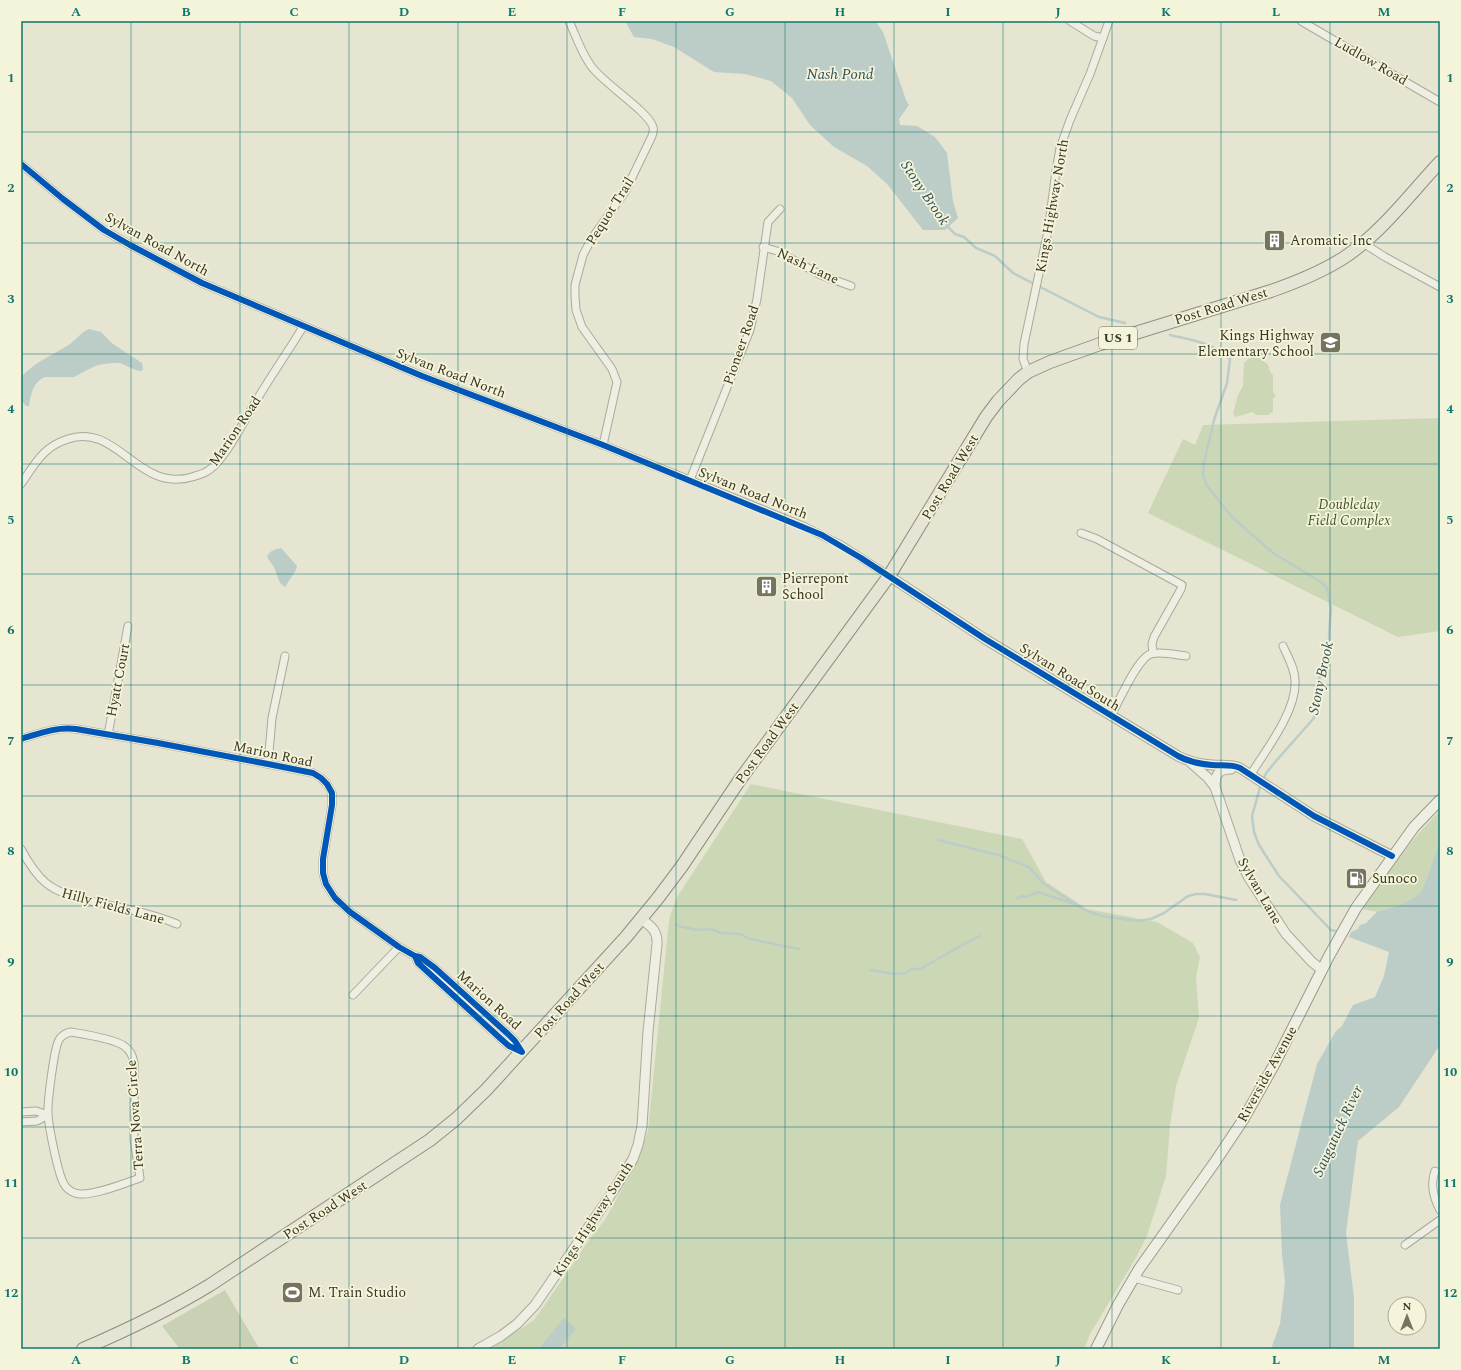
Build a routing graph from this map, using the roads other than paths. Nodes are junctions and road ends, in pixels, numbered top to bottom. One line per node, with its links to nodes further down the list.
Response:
1 (569, 21): 16 (street, Pequot Trail)
2 (1070, 21): 5 (street)
3 (1109, 21): 5 (street, Kings Highway North)
4 (1301, 21): 6 (street, Ludlow Road)
5 (1103, 38): 15 (street, Kings Highway North)
6 (1440, 102)
7 (1440, 162): 10 (main road, Post Road West / US 1)
8 (21, 164): 14 (street, Sylvan Road North)
9 (780, 209): 11 (street, Pioneer Road)
10 (1363, 243): 13 (street); 15 (main road, Post Road West / US 1)
11 (764, 247): 12 (street, Nash Lane); 17 (street, Pioneer Road)
12 (851, 286)
13 (1440, 287)
14 (303, 326): 16 (street, Sylvan Road North); 18 (street, Marion Road)
15 (1028, 372): 20 (main road, Post Road West / US 1)
16 (603, 445): 17 (street, Sylvan Road North)
17 (690, 480): 20 (street, Sylvan Road North)
18 (21, 484)
19 (1081, 533): 23 (street)
20 (890, 576): 26 (street, Sylvan Road South); 36 (main road, Post Road West / US 1)
21 (128, 626): 27 (street, Hyatt Court)
22 (1283, 646): 31 (street)
23 (1154, 653): 25 (street); 26 (street)
24 (285, 656): 30 (street)
25 (1186, 656)
26 (1111, 716): 29 (street, Sylvan Road South)
27 (108, 735): 28 (street, Marion Road); 30 (street, Marion Road)
28 (21, 739)
29 (1190, 762): 31 (street, Sylvan Road South); 32 (street, Sylvan Lane)
30 (268, 764): 38 (street, Marion Road)
31 (1252, 774): 32 (street, Sylvan Road South); 35 (street, Sylvan Road South)
32 (1215, 787): 39 (street, Sylvan Lane)
33 (1440, 800): 35 (main road, Riverside Avenue)
34 (21, 849): 37 (street, Hilly Fields Lane)
35 (1392, 856): 39 (main road, Riverside Avenue)
36 (641, 919): 41 (main road, Post Road West / US 1); 52 (street, Kings Highway South)
37 (177, 924)
38 (399, 947): 40 (street); 41 (street, Marion Road)
39 (1322, 970): 49 (main road, Riverside Avenue)
40 (353, 995)
41 (522, 1052): 51 (main road, Post Road West / US 1)
42 (21, 1112): 43 (street)
43 (48, 1114): 43 (street, Terra Nova Circle); 44 (street)
44 (21, 1122)
45 (1435, 1171): 46 (street)
46 (1440, 1210)
47 (1440, 1220): 48 (street)
48 (1405, 1245)
49 (1134, 1278): 50 (street); 53 (main road, Riverside Avenue)
50 (1178, 1290)
51 (83, 1349)
52 (478, 1349)
53 (1096, 1349)

